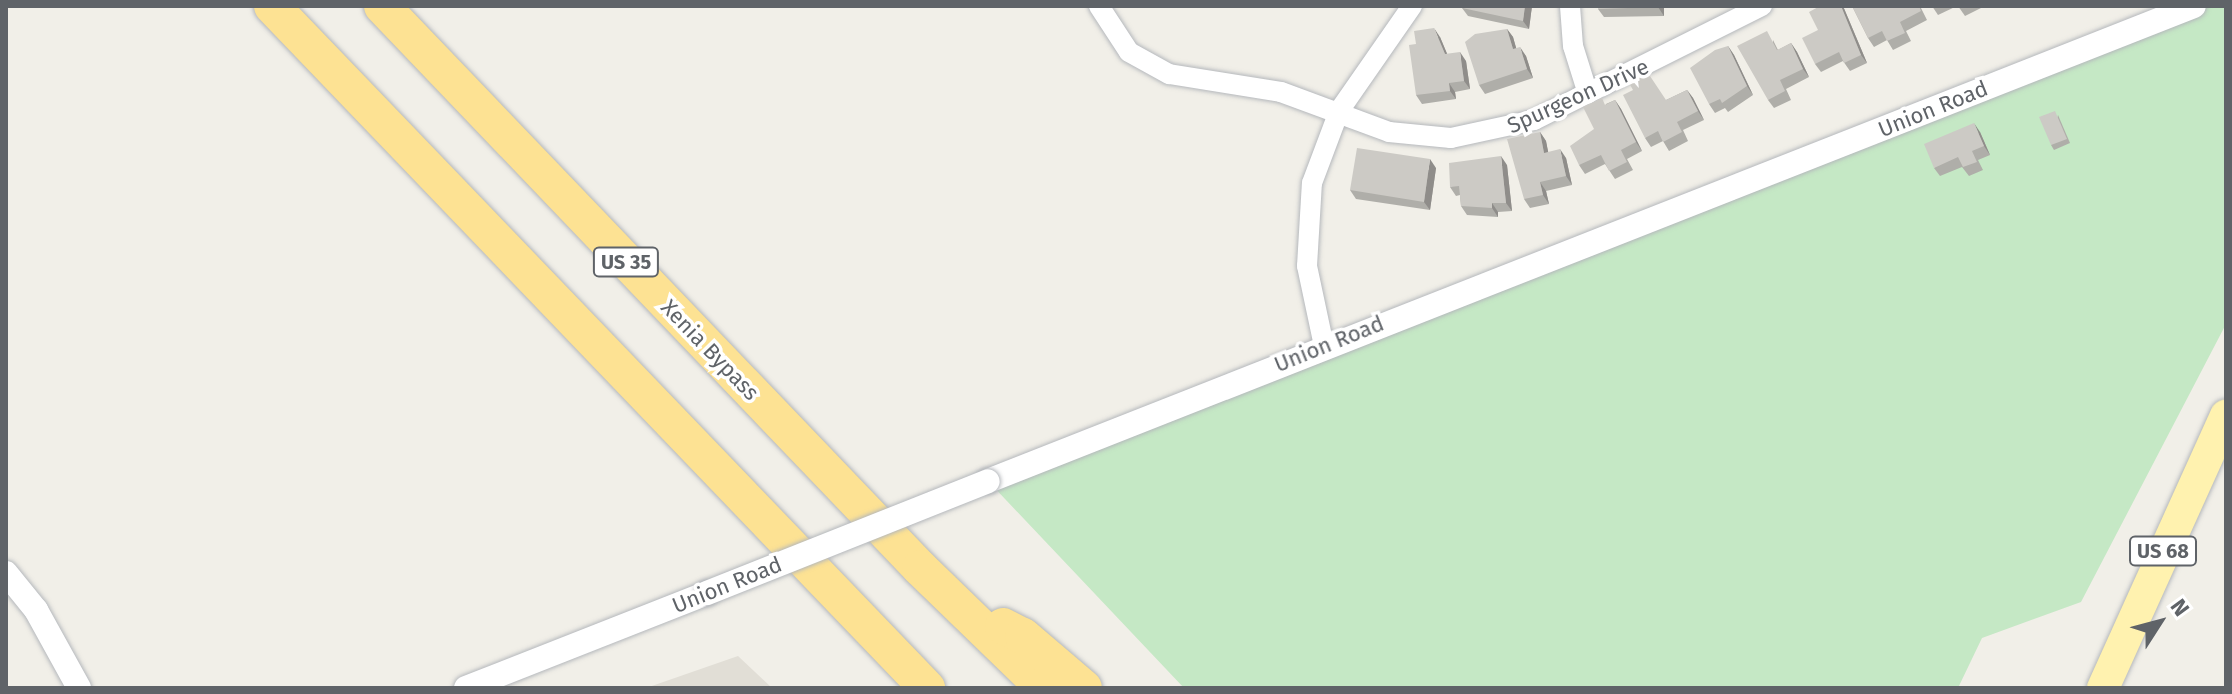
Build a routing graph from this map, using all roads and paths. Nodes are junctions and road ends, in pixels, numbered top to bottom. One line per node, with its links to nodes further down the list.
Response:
1 (272, 6): 14 (highway)
2 (382, 6): 13 (highway, Xenia Bypass / US 35)
3 (1099, 6): 9 (street, Spurgeon Drive)
4 (1412, 6): 9 (street)
5 (1570, 6): 8 (street)
6 (1762, 6): 8 (street, Spurgeon Drive)
7 (2194, 6): 10 (street, Union Road)
8 (1588, 94): 9 (street, Spurgeon Drive)
9 (1339, 111): 10 (street)
10 (1324, 346): 16 (street, Union Road, bridge)
11 (2226, 415): 21 (main road, US 68)
12 (6, 573): 15 (street)
13 (957, 604): 19 (highway, Xenia Bypass / US 35); 20 (highway)
14 (860, 622): 17 (highway); 18 (highway)
15 (79, 688)
16 (466, 688)
17 (896, 688)
18 (927, 688)
19 (1044, 688)
20 (1084, 688)
21 (2103, 688)

